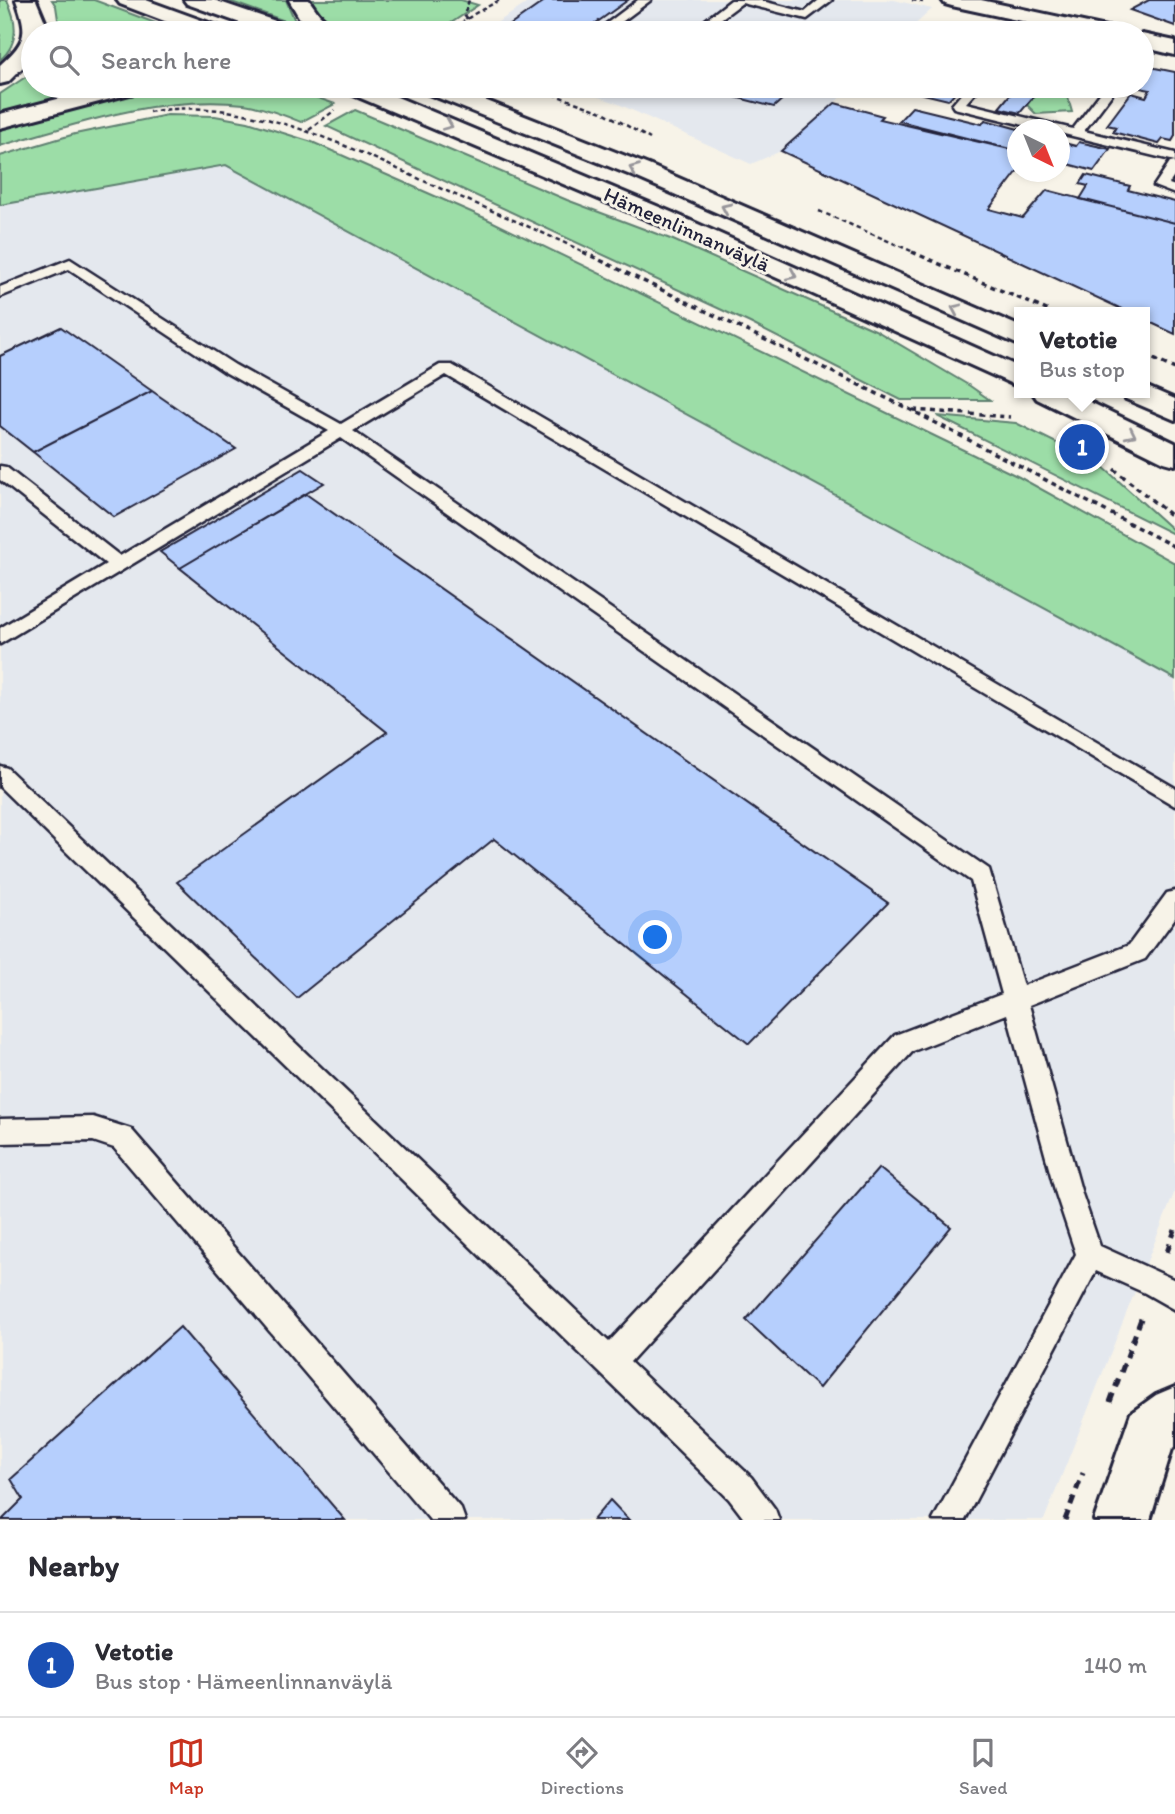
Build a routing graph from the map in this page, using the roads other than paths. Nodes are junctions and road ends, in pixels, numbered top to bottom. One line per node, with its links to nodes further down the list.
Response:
1 (26, 0): 10 (main road)
2 (127, 0): 11 (main road)
3 (194, 0): 12 (main road)
4 (299, 0): 13 (main road)
5 (645, 0): 14 (lane)
6 (738, 0): 15 (lane)
7 (745, 0): 8 (lane)
8 (827, 0)
9 (952, 0): 16 (main road)
10 (34, 21)
11 (183, 21)
12 (254, 21)
13 (313, 21)
14 (616, 21)
15 (711, 21)
16 (1014, 21)
17 (1154, 44): 18 (main road)
18 (1175, 48)
19 (21, 58): 20 (main road)
20 (0, 77)
21 (87, 98): 28 (main road)
22 (376, 98): 27 (main road, Hämeenlinnanväylä)
23 (380, 98): 27 (main road)
24 (459, 98): 34 (main road, Hämeenlinnanväylä, one-way to 24)
25 (964, 98): 29 (lane)
26 (1103, 98): 29 (lane)
27 (385, 99): 35 (main road, Hämeenlinnanväylä, one-way to 35)
28 (0, 121)
29 (1076, 133): 30 (lane)
30 (1175, 157)
31 (1175, 165): 32 (lane)
32 (1175, 190)
33 (0, 292): 39 (lane)
34 (1014, 334)
35 (1014, 376)
36 (1058, 398): 40 (main road, one-way to 40)
37 (1148, 398): 38 (main road)
38 (1175, 411)
39 (342, 431): 42 (lane); 45 (lane); 47 (lane)
40 (1175, 456)
41 (0, 471): 42 (lane)
42 (118, 565): 43 (lane)
43 (0, 637)
44 (0, 774): 51 (lane)
45 (1175, 798)
46 (1175, 900): 47 (lane)
47 (1015, 1000): 49 (lane); 51 (lane)
48 (0, 1131): 53 (lane)
49 (1090, 1255): 50 (lane); 55 (lane)
50 (1175, 1296)
51 (610, 1362): 54 (lane)
52 (1175, 1414): 56 (main road)
53 (450, 1520)
54 (764, 1520)
55 (948, 1520)
56 (1122, 1520)

